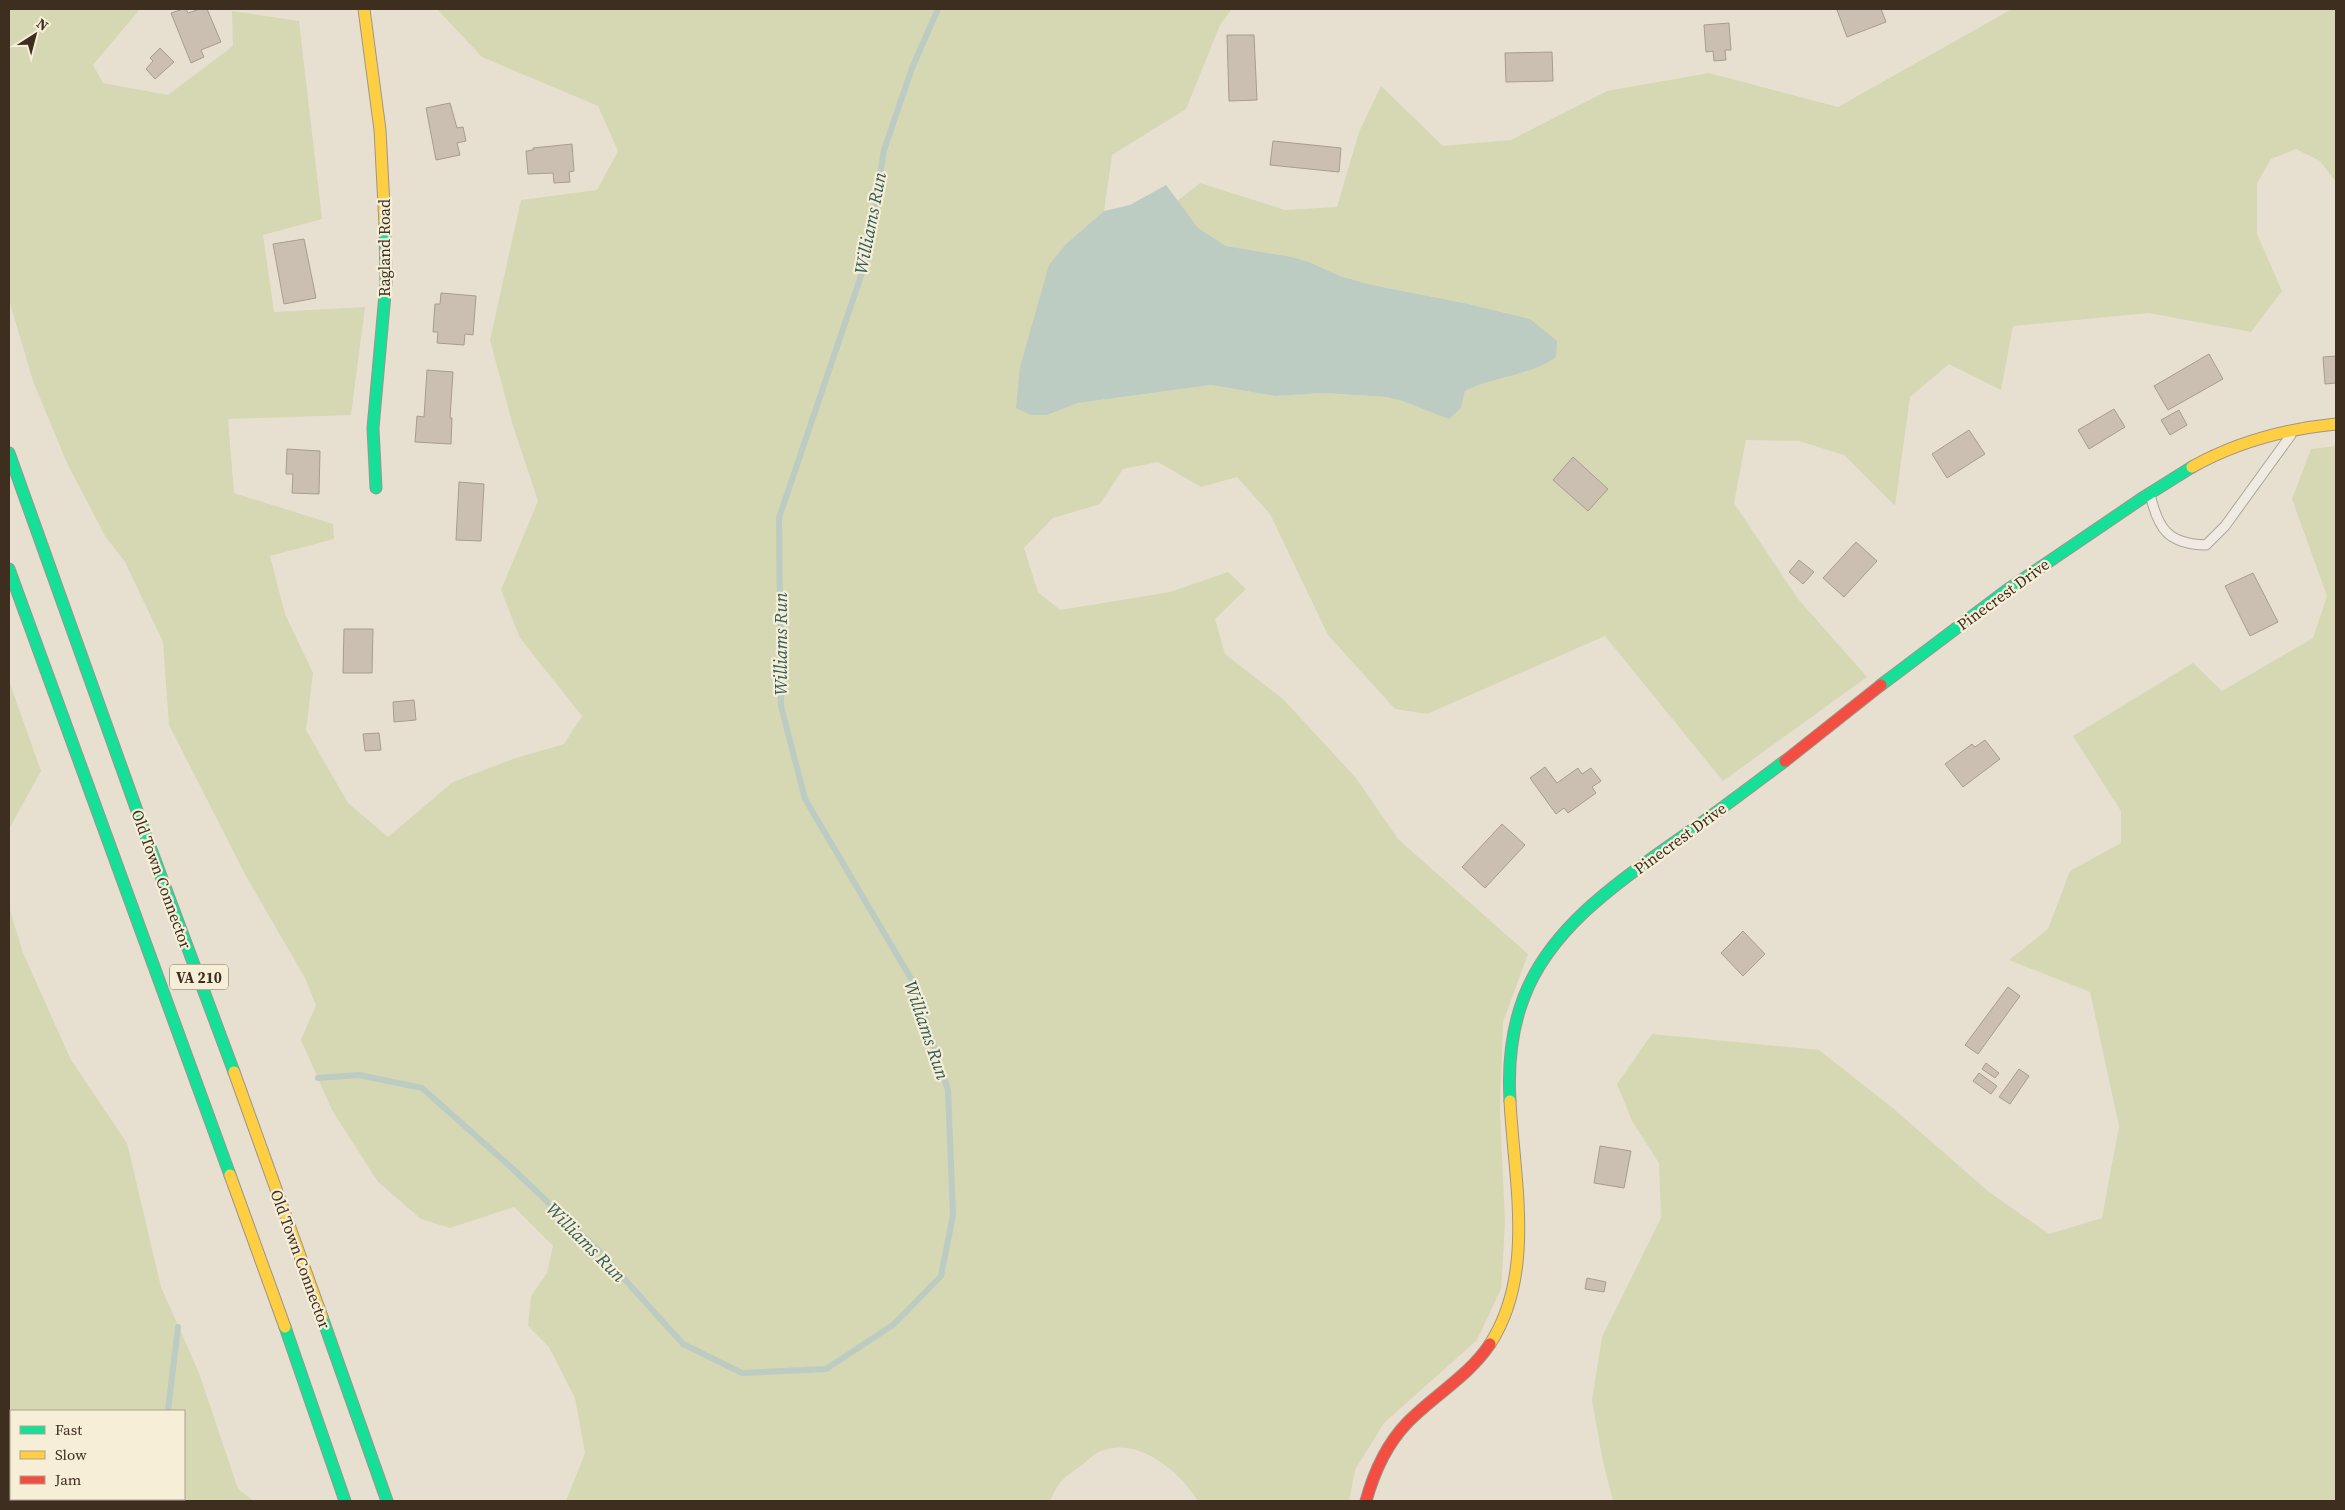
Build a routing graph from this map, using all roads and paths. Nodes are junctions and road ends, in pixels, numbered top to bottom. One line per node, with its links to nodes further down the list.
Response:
1 (364, 9): 5 (main road, Ragland Road)
2 (2336, 424): 3 (main road, Pinecrest Drive)
3 (2296, 428): 6 (main road, Pinecrest Drive); 6 (lane)
4 (9, 453): 9 (main road, Old Town Connector / VA 210)
5 (376, 488)
6 (2150, 494): 10 (main road, Pinecrest Drive)
7 (9, 569): 8 (main road, VA 210)
8 (345, 1501)
9 (387, 1501)
10 (1366, 1501)

